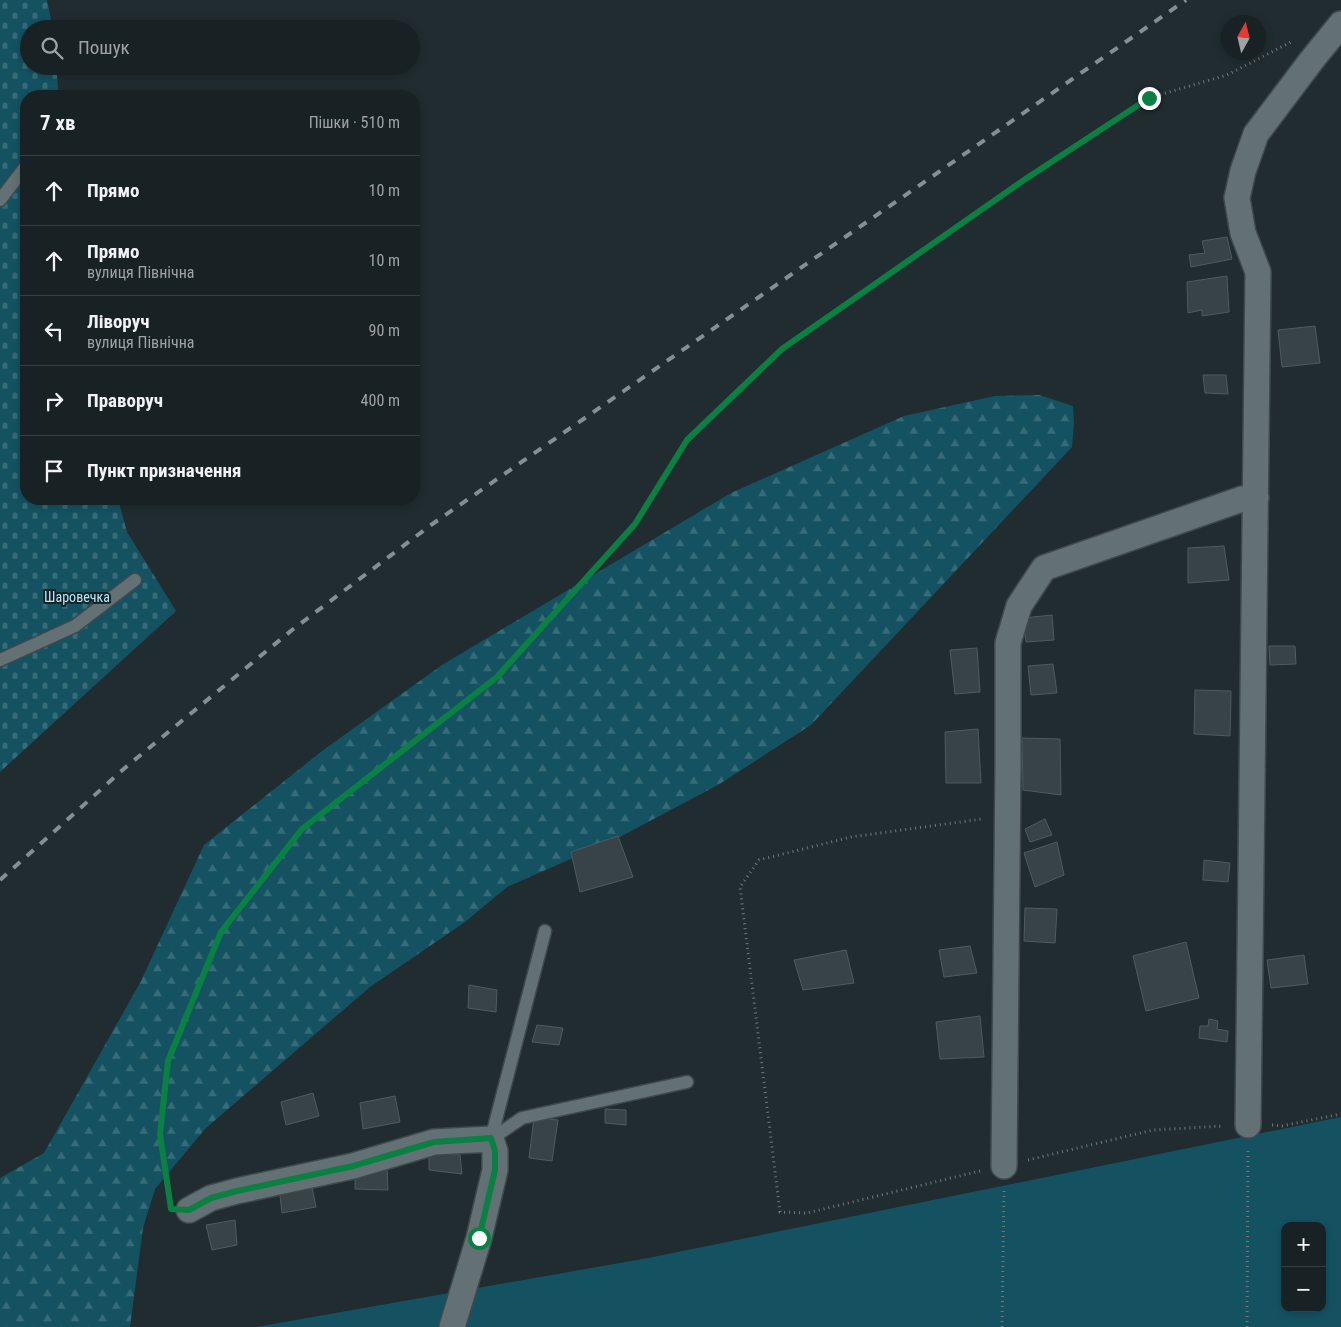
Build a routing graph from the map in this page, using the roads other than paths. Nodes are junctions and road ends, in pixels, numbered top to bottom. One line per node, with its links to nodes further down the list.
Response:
1 (1341, 24): 4 (street)
2 (20, 174): 3 (lane)
3 (0, 200)
4 (1256, 498): 9 (street); 11 (street)
5 (135, 580): 6 (lane)
6 (0, 660)
7 (545, 931): 10 (lane)
8 (686, 1082): 10 (lane)
9 (1248, 1125)
10 (491, 1138): 12 (street); 13 (street)
11 (1004, 1166)
12 (189, 1210)
13 (452, 1327)

